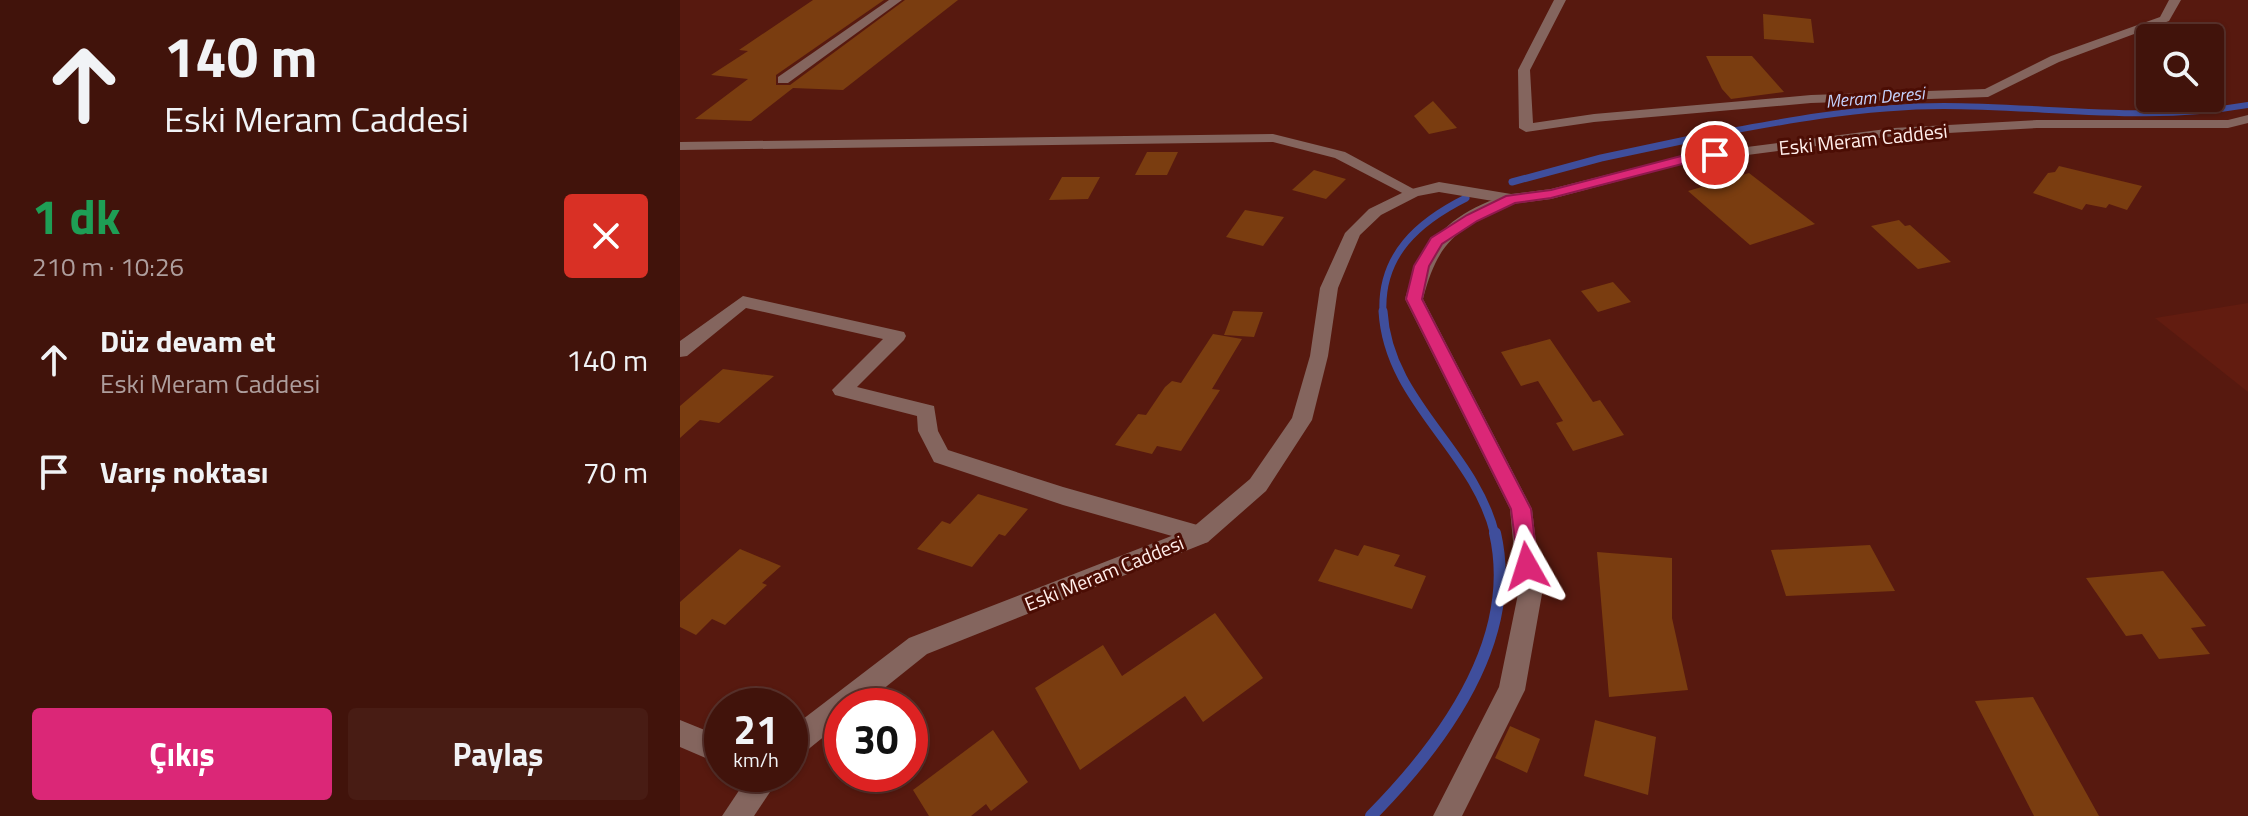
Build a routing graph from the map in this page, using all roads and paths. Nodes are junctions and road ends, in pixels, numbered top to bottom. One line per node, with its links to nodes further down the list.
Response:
1 (896, 0): 4 (street)
2 (1560, 0): 3 (street)
3 (2175, 0)
4 (783, 80)
5 (2248, 119): 8 (street, Eski Meram Caddesi)
6 (680, 146): 7 (street)
7 (1413, 193): 8 (street, Eski Meram Caddesi); 10 (street, Eski Meram Caddesi)
8 (1511, 199): 16 (street)
9 (680, 351): 10 (street)
10 (1200, 535): 11 (street, Eski Meram Caddesi)
11 (808, 732)
12 (680, 733): 13 (street)
13 (704, 743)
14 (754, 792): 15 (street)
15 (736, 816)
16 (1447, 816)

